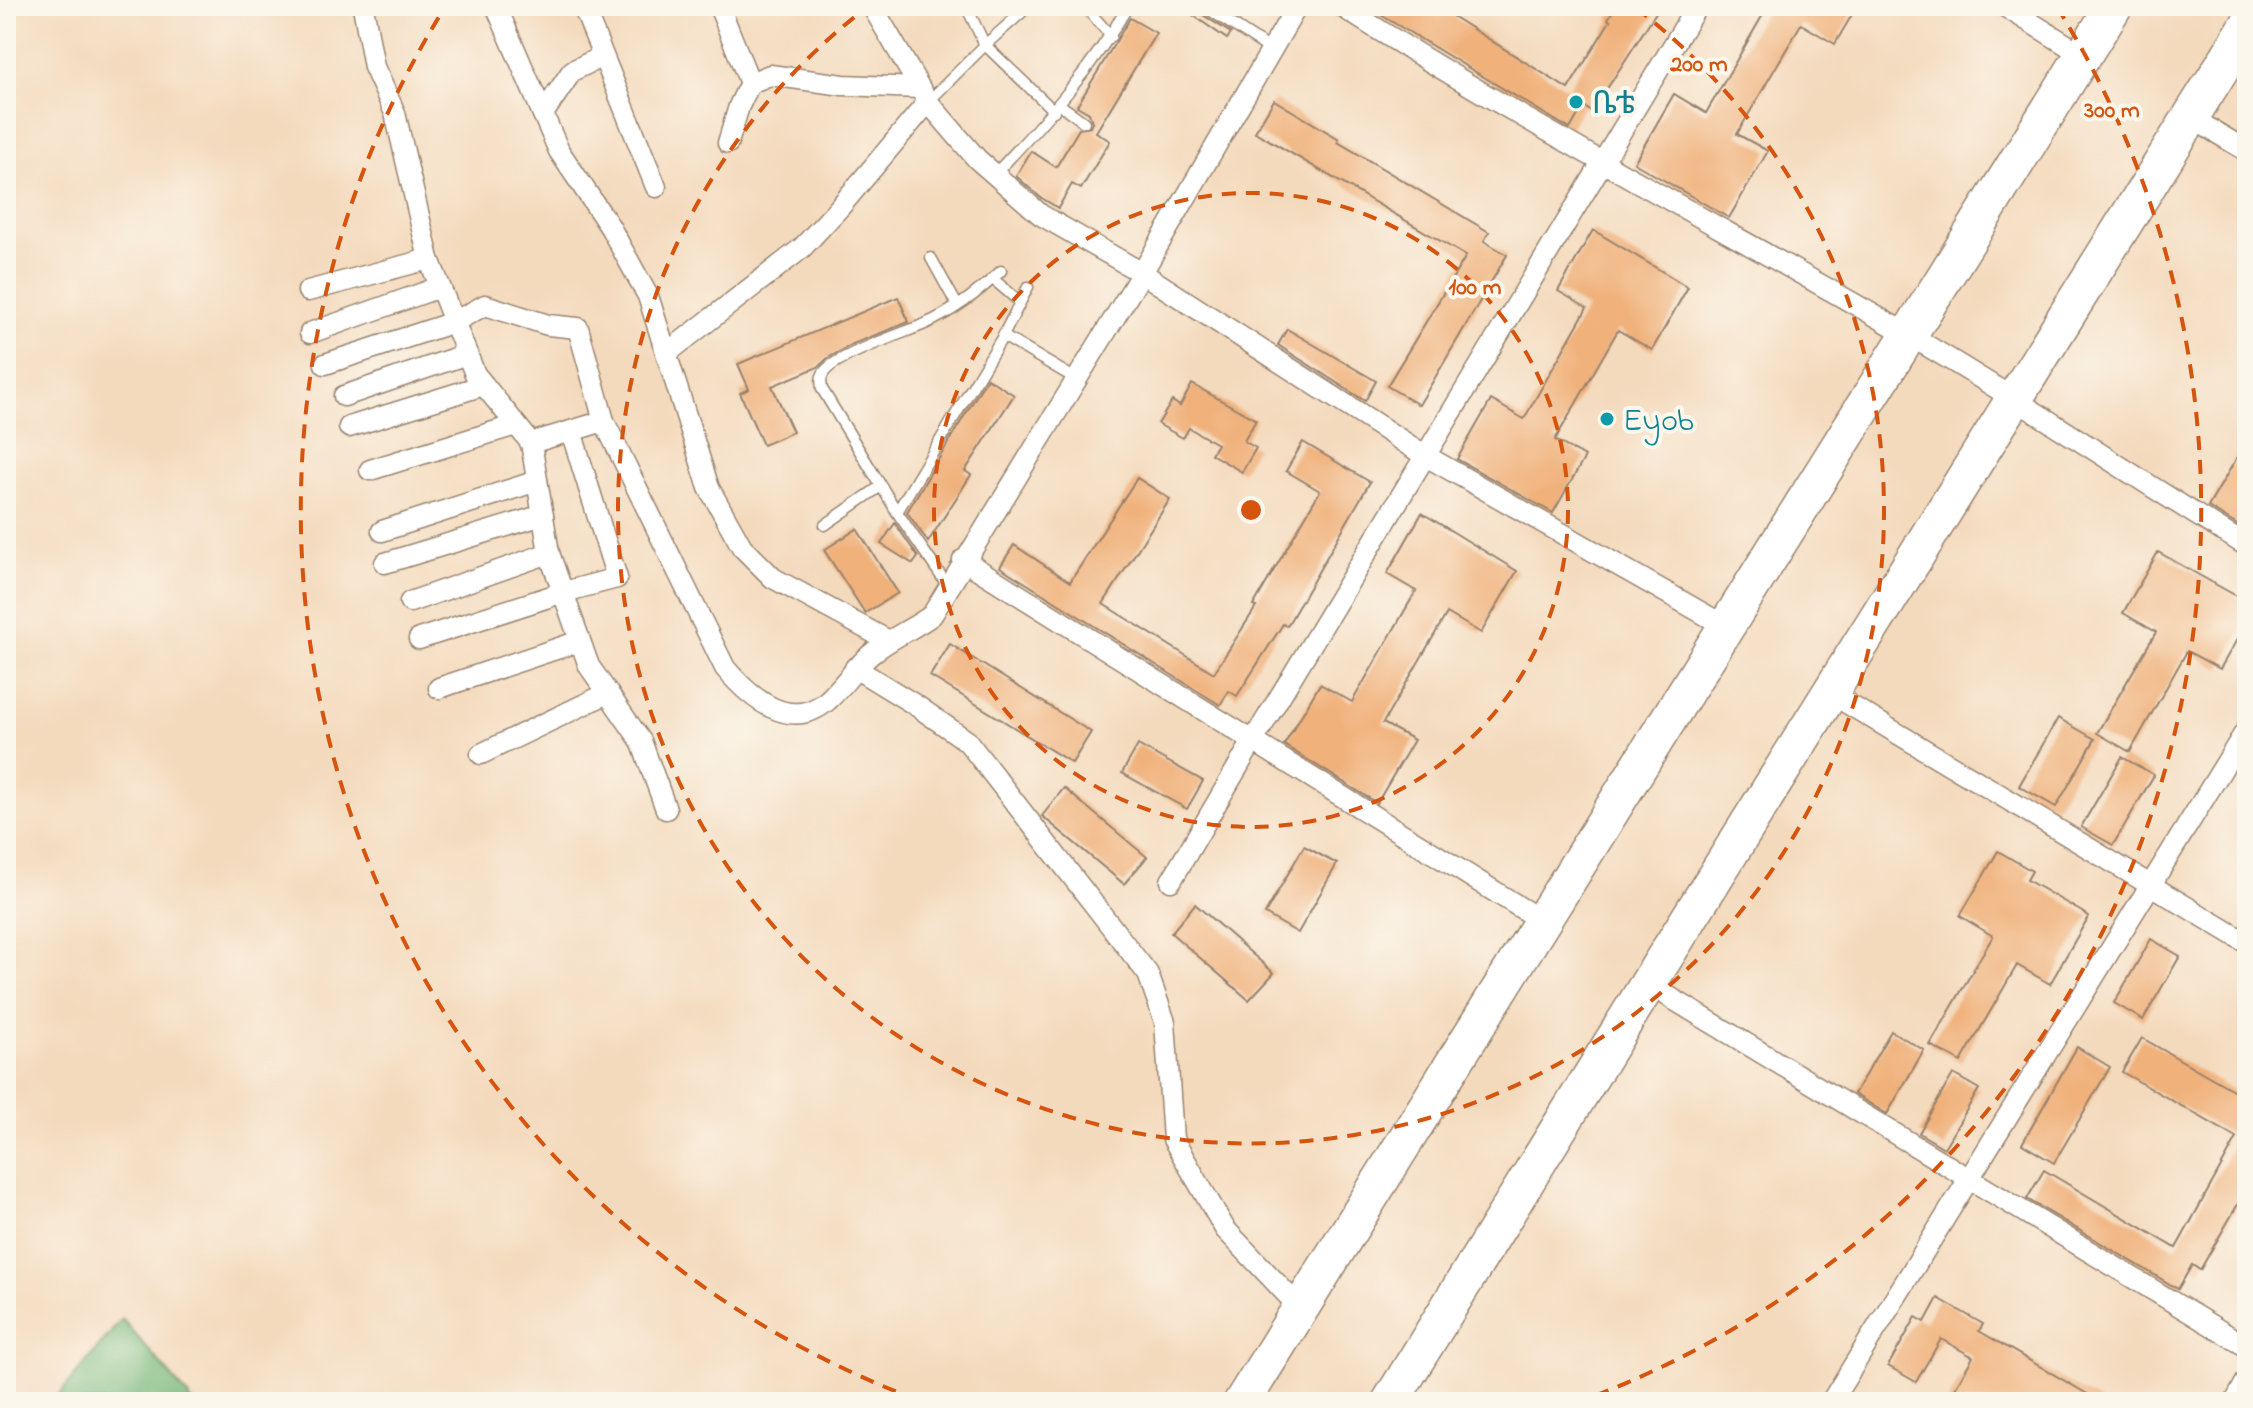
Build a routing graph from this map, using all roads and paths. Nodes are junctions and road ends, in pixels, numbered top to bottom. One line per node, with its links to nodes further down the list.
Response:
1 (363, 6): 34 (street)
2 (496, 6): 25 (street)
3 (583, 6): 21 (street)
4 (719, 6): 22 (street)
5 (872, 6): 23 (street)
6 (966, 6): 18 (lane)
7 (1029, 6): 18 (lane)
8 (1084, 6): 17 (lane)
9 (1128, 6): 17 (lane)
10 (1204, 6): 19 (lane)
11 (1297, 6): 19 (street)
12 (1341, 6): 30 (street)
13 (1697, 6): 30 (street)
14 (2004, 6): 20 (street)
15 (2114, 6): 20 (highway)
16 (2247, 27): 26 (highway)
17 (1111, 36): 24 (lane)
18 (985, 45): 23 (lane); 24 (lane)
19 (1271, 50): 35 (street)
20 (2083, 55): 43 (highway)
21 (603, 56): 25 (street); 32 (street)
22 (750, 83): 23 (street); 28 (street)
23 (924, 95): 31 (street); 45 (street)
24 (1056, 108): 27 (lane); 31 (lane)
25 (543, 114): 45 (street)
26 (2190, 117): 29 (street); 51 (highway)
27 (1084, 122)
28 (728, 143)
29 (2247, 151)
30 (1602, 163): 43 (street); 57 (street)
31 (994, 175): 35 (street)
32 (656, 187)
33 (931, 258): 40 (lane)
34 (429, 259): 36 (street); 38 (street)
35 (1142, 273): 48 (street); 57 (street)
36 (440, 287): 41 (street); 42 (street)
37 (1028, 287): 39 (lane)
38 (308, 291)
39 (1020, 302): 40 (lane); 44 (lane)
40 (957, 305): 60 (lane)
41 (454, 322): 46 (street); 47 (street); 52 (street)
42 (310, 333)
43 (1908, 334): 51 (street); 72 (highway)
44 (1003, 336): 48 (lane); 61 (lane)
45 (667, 353): 74 (street)
46 (467, 354): 49 (street); 50 (street)
47 (325, 364)
48 (1076, 379): 67 (street)
49 (484, 385): 53 (street); 54 (street)
50 (344, 396)
51 (2015, 399): 65 (street); 79 (highway)
52 (604, 421): 55 (street); 76 (street)
53 (516, 425): 56 (street); 58 (street)
54 (349, 427)
55 (571, 431): 56 (street); 70 (street)
56 (531, 443): 59 (street)
57 (1424, 455): 72 (street); 81 (street)
58 (370, 470)
59 (537, 481): 62 (street); 64 (street)
60 (881, 486): 61 (lane); 63 (lane)
61 (897, 512): 69 (lane)
62 (543, 515): 66 (street); 68 (street)
63 (825, 525)
64 (382, 531)
65 (2247, 546)
66 (549, 553): 70 (street); 71 (street)
67 (963, 560): 69 (street); 81 (street)
68 (385, 563)
69 (948, 586): 74 (street)
70 (564, 592): 73 (street); 75 (street)
71 (410, 602)
72 (1725, 626): 86 (highway)
73 (419, 639)
74 (887, 640): 76 (street)
75 (580, 641): 77 (street); 78 (street)
76 (855, 668): 90 (street)
77 (439, 688)
78 (608, 693): 82 (street); 83 (street)
79 (1830, 693): 85 (street); 88 (highway)
80 (2247, 729): 85 (street)
81 (1253, 741): 84 (street); 86 (street)
82 (481, 754)
83 (666, 809)
84 (1171, 881)
85 (2151, 886): 87 (street); 89 (street)
86 (1542, 921): 90 (highway)
87 (2247, 943)
88 (1648, 984): 89 (street); 94 (highway)
89 (1969, 1180): 91 (street); 95 (street)
90 (1299, 1307): 93 (highway)
91 (2247, 1347)
92 (2247, 1380): 96 (street)
93 (1242, 1402)
94 (1390, 1402)
95 (1831, 1402)
96 (2235, 1402)

